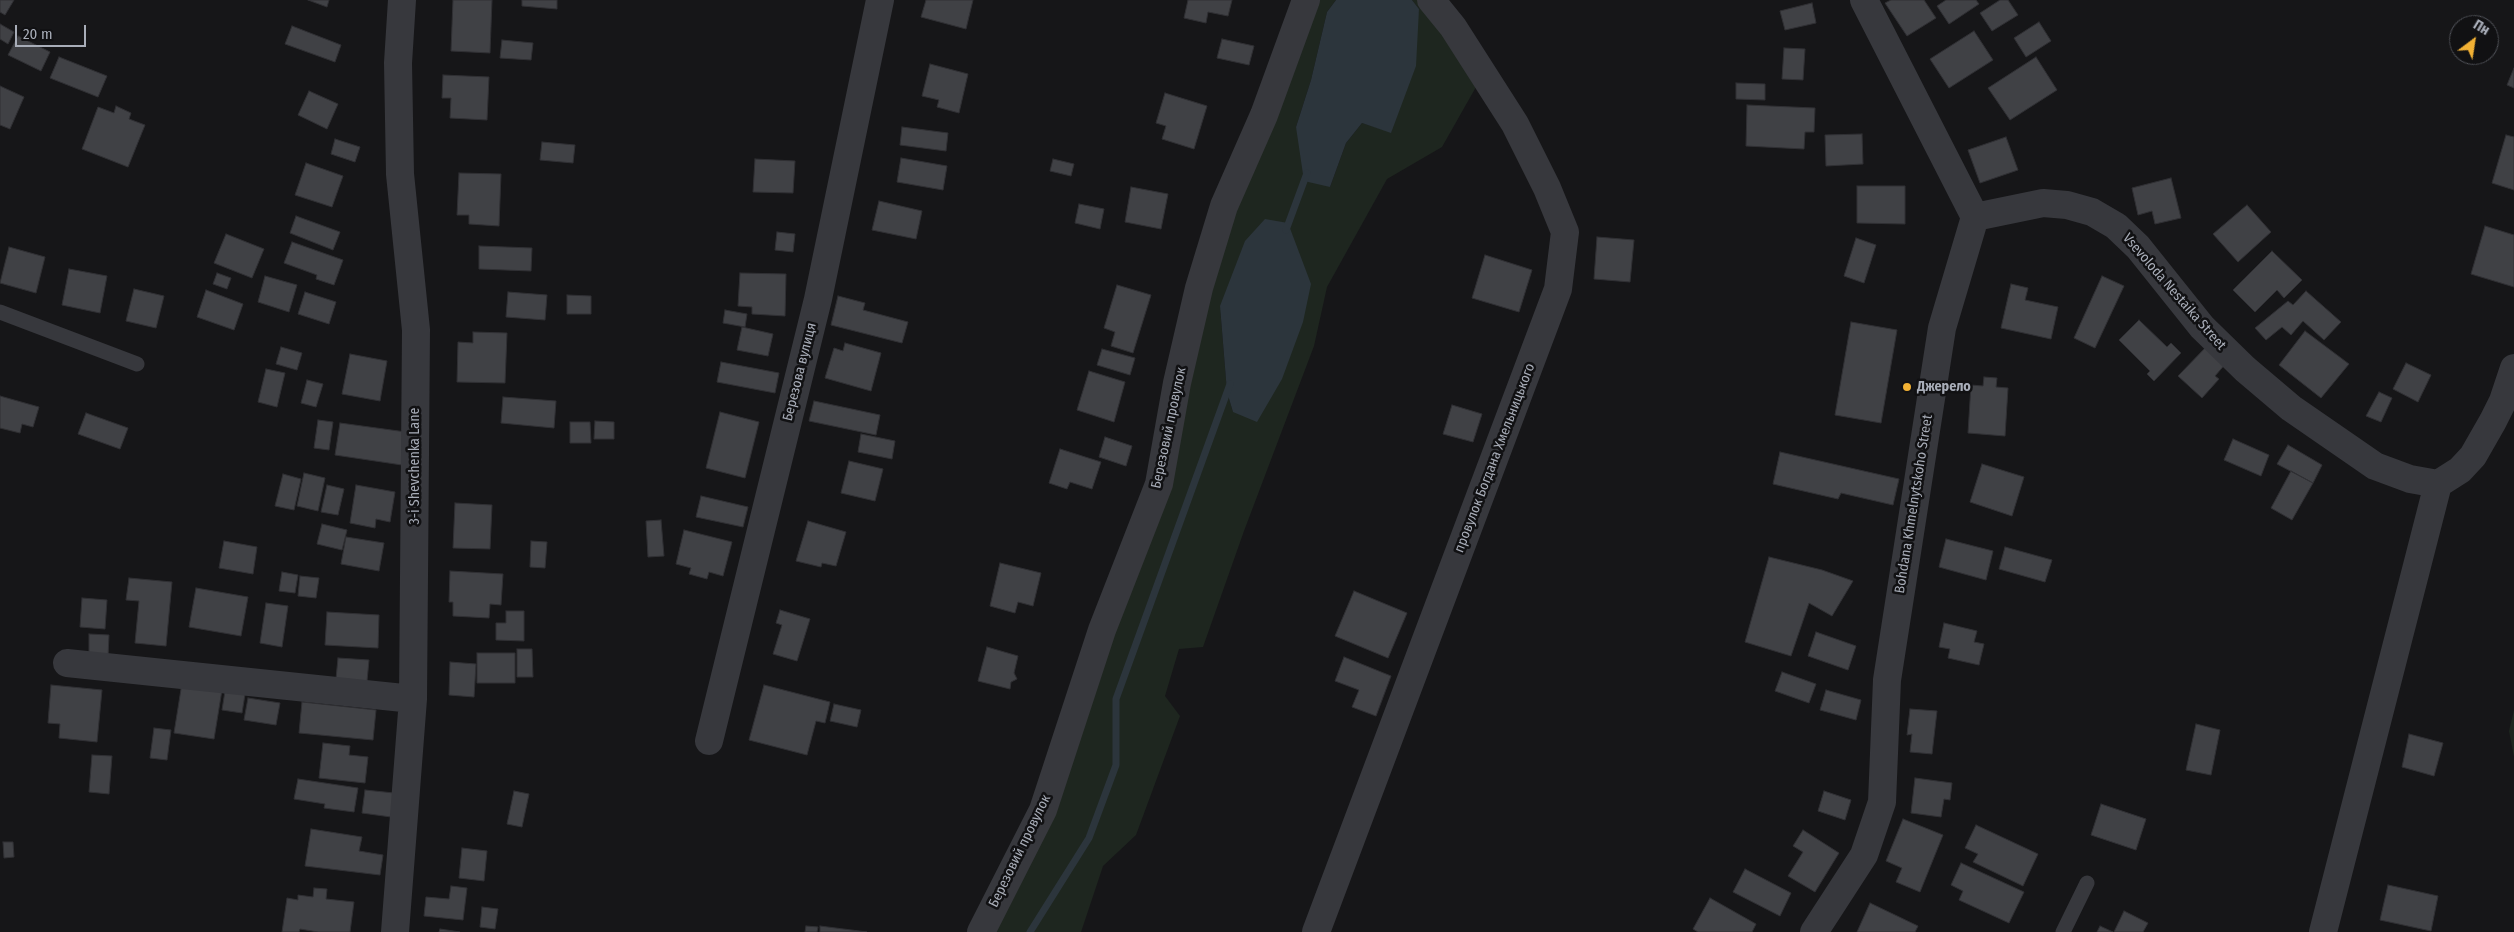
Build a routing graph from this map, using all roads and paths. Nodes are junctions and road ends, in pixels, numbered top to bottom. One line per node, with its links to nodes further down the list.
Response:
1 (402, 0): 12 (street, 3-i Shevchenka Lane)
2 (880, 0): 13 (street, Березова вулиця)
3 (1306, 0): 16 (street, Березовий провулок)
4 (1431, 0): 17 (street, провулок Богдана Хмельницького)
5 (1864, 0): 6 (street)
6 (1975, 217): 10 (street, Vsevoloda Nestaika Street); 18 (street, Bohdana Khmelnytskoho Street)
7 (0, 312): 8 (lane)
8 (137, 364)
9 (2514, 368): 10 (street)
10 (2438, 484): 20 (street)
11 (67, 664): 12 (street)
12 (413, 699): 15 (street, 3-i Shevchenka Lane)
13 (709, 740)
14 (2086, 883): 19 (lane)
15 (395, 932)
16 (981, 932)
17 (1316, 932)
18 (1814, 932)
19 (2063, 932)
20 (2323, 932)

